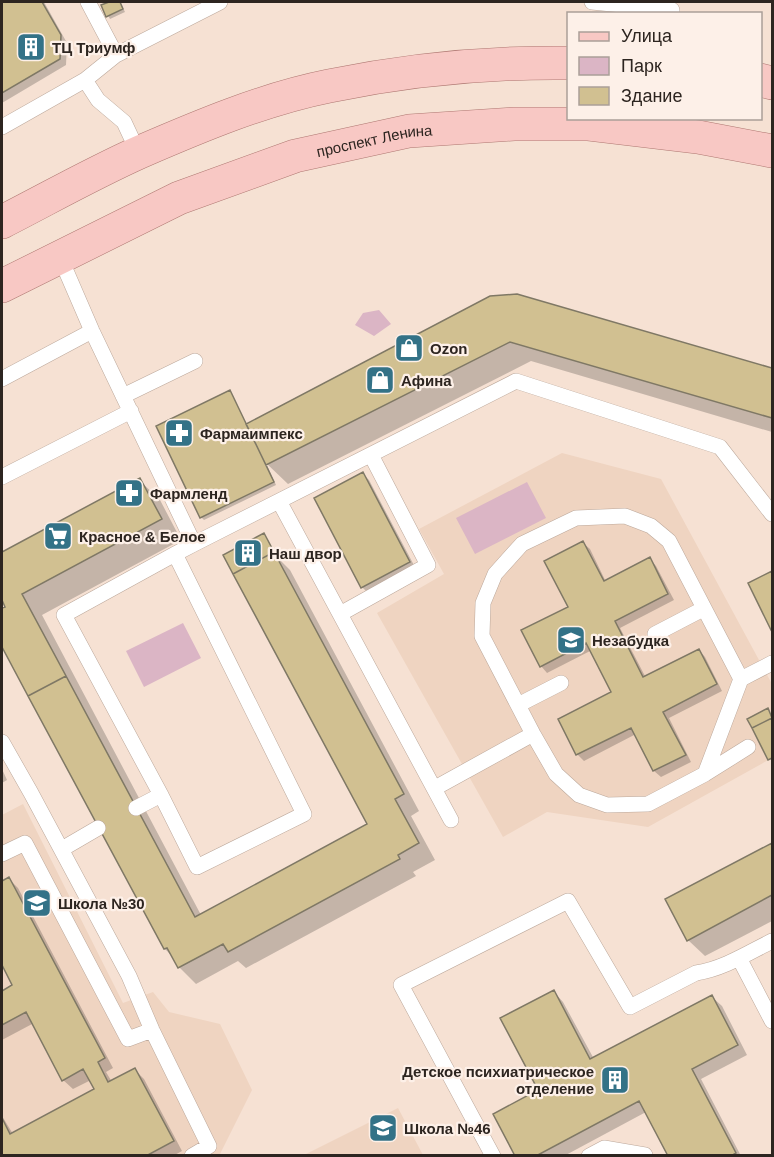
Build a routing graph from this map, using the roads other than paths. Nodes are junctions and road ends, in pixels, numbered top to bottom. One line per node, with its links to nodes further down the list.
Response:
1 (88, 2): 5 (lane)
2 (220, 2): 5 (lane)
3 (592, 2): 4 (lane)
4 (673, 8)
5 (116, 55): 7 (lane)
6 (567, 63): 10 (main road)
7 (85, 80): 8 (lane); 10 (lane)
8 (2, 127)
9 (772, 151): 12 (main road, проспект Ленина)
10 (138, 152): 11 (main road)
11 (2, 222)
12 (60, 257): 13 (main road, проспект Ленина); 14 (lane)
13 (2, 286)
14 (92, 331): 16 (lane); 17 (lane)
15 (195, 361): 17 (lane)
16 (2, 379)
17 (123, 396): 18 (lane)
18 (131, 411): 20 (lane); 23 (lane)
19 (371, 454): 21 (lane); 22 (lane); 26 (lane)
20 (2, 477)
21 (279, 501): 23 (lane); 26 (lane)
22 (772, 514)
23 (194, 544): 24 (lane)
24 (175, 554): 37 (lane); 37 (lane)
25 (703, 609): 27 (lane); 29 (lane); 31 (lane)
26 (340, 614): 36 (lane)
27 (655, 634)
28 (772, 663): 29 (lane)
29 (741, 679): 35 (lane)
30 (561, 683): 31 (lane)
31 (518, 705): 32 (lane)
32 (533, 734): 35 (lane); 36 (lane)
33 (2, 742): 41 (lane)
34 (748, 747): 35 (lane)
35 (705, 774)
36 (435, 788): 39 (lane)
37 (161, 795): 38 (lane)
38 (136, 808)
39 (451, 820)
40 (98, 828): 41 (lane)
41 (62, 849): 46 (lane)
42 (2, 854): 46 (lane)
43 (772, 941): 44 (lane)
44 (739, 958): 45 (lane); 48 (lane)
45 (772, 1021)
46 (152, 1030): 47 (lane)
47 (192, 1155)
48 (493, 1155)
49 (589, 1155): 50 (lane)
50 (645, 1155)

